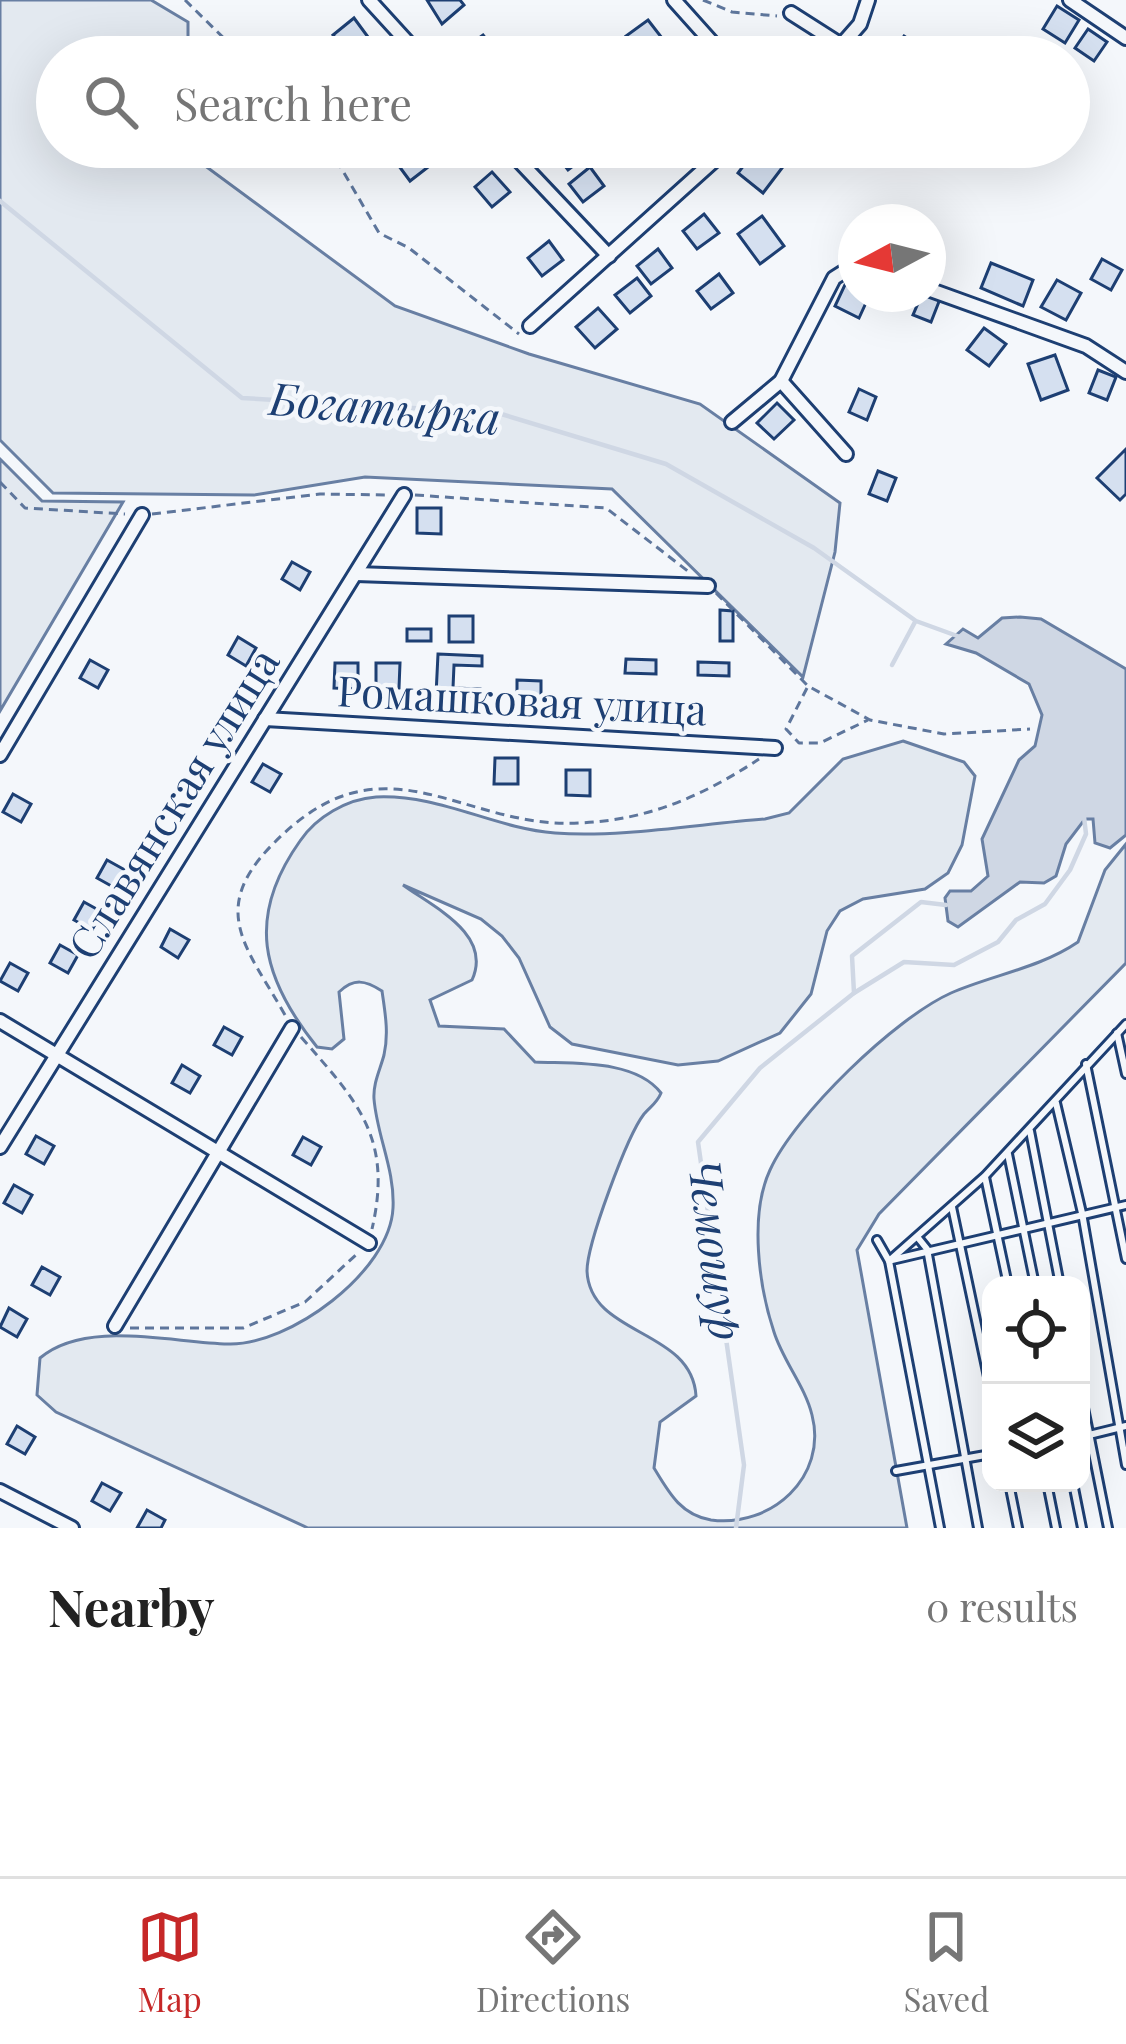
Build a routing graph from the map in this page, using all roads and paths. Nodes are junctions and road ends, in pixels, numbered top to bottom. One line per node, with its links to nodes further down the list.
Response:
1 (185, 0): 8 (path)
2 (369, 0): 9 (street)
3 (674, 0): 10 (street)
4 (703, 0): 7 (path)
5 (868, 0): 12 (street)
6 (1070, 0): 13 (street)
7 (791, 13): 11 (street)
8 (222, 36)
9 (402, 36)
10 (706, 36)
11 (826, 36)
12 (849, 36)
13 (1126, 38)
14 (341, 168): 20 (path)
15 (526, 168): 17 (street)
16 (706, 168): 17 (street)
17 (609, 256): 20 (street)
18 (838, 275): 22 (street)
19 (946, 295): 21 (street)
20 (530, 326)
21 (1126, 372)
22 (781, 381): 23 (street); 24 (street)
23 (732, 422)
24 (846, 454)
25 (404, 495): 27 (street, Славянская улица)
26 (142, 515): 33 (street)
27 (356, 574): 28 (street); 30 (street, Славянская улица)
28 (708, 586)
29 (808, 686): 31 (path)
30 (265, 719): 32 (street, Ромашковая улица); 38 (street, Славянская улица)
31 (870, 720)
32 (775, 748): 36 (path)
33 (0, 755)
34 (0, 1021): 38 (street)
35 (1126, 1024): 37 (lane)
36 (292, 1028): 44 (street); 57 (path)
37 (1117, 1033): 39 (lane); 40 (lane)
38 (56, 1054): 43 (street, Славянская улица); 44 (street)
39 (1086, 1064): 41 (lane); 49 (lane)
40 (1126, 1074)
41 (1056, 1103): 42 (lane); 50 (lane)
42 (1030, 1131): 45 (lane); 51 (lane)
43 (0, 1147)
44 (219, 1152): 57 (street); 64 (street)
45 (1007, 1154): 46 (lane); 52 (lane)
46 (985, 1176): 48 (lane); 53 (lane)
47 (1126, 1205): 49 (lane)
48 (952, 1207): 54 (lane); 56 (lane)
49 (1116, 1207): 50 (lane); 59 (lane)
50 (1082, 1213): 51 (lane); 66 (lane)
51 (1048, 1222): 52 (lane); 63 (lane)
52 (1023, 1228): 53 (lane); 62 (lane)
53 (998, 1234): 56 (lane); 61 (lane)
54 (918, 1238): 58 (lane); 60 (lane)
55 (877, 1240): 60 (lane)
56 (960, 1241): 58 (lane); 65 (lane)
57 (369, 1243): 64 (path)
58 (928, 1249): 60 (lane); 70 (lane)
59 (1126, 1259)
60 (889, 1261): 71 (lane)
61 (1006, 1276)
62 (1032, 1276)
63 (1058, 1276)
64 (115, 1326)
65 (990, 1384)
66 (1122, 1426): 67 (lane); 72 (lane)
67 (1090, 1435)
68 (982, 1456): 70 (lane)
69 (1090, 1456): 84 (lane)
70 (965, 1459): 71 (lane); 80 (lane)
71 (928, 1465): 73 (lane); 79 (lane)
72 (1126, 1465)
73 (896, 1471)
74 (0, 1491): 78 (street)
75 (1012, 1492): 81 (lane)
76 (1049, 1492): 82 (lane)
77 (1075, 1492): 83 (lane)
78 (72, 1528)
79 (940, 1528)
80 (978, 1528)
81 (1018, 1528)
82 (1056, 1528)
83 (1082, 1528)
84 (1108, 1528)

